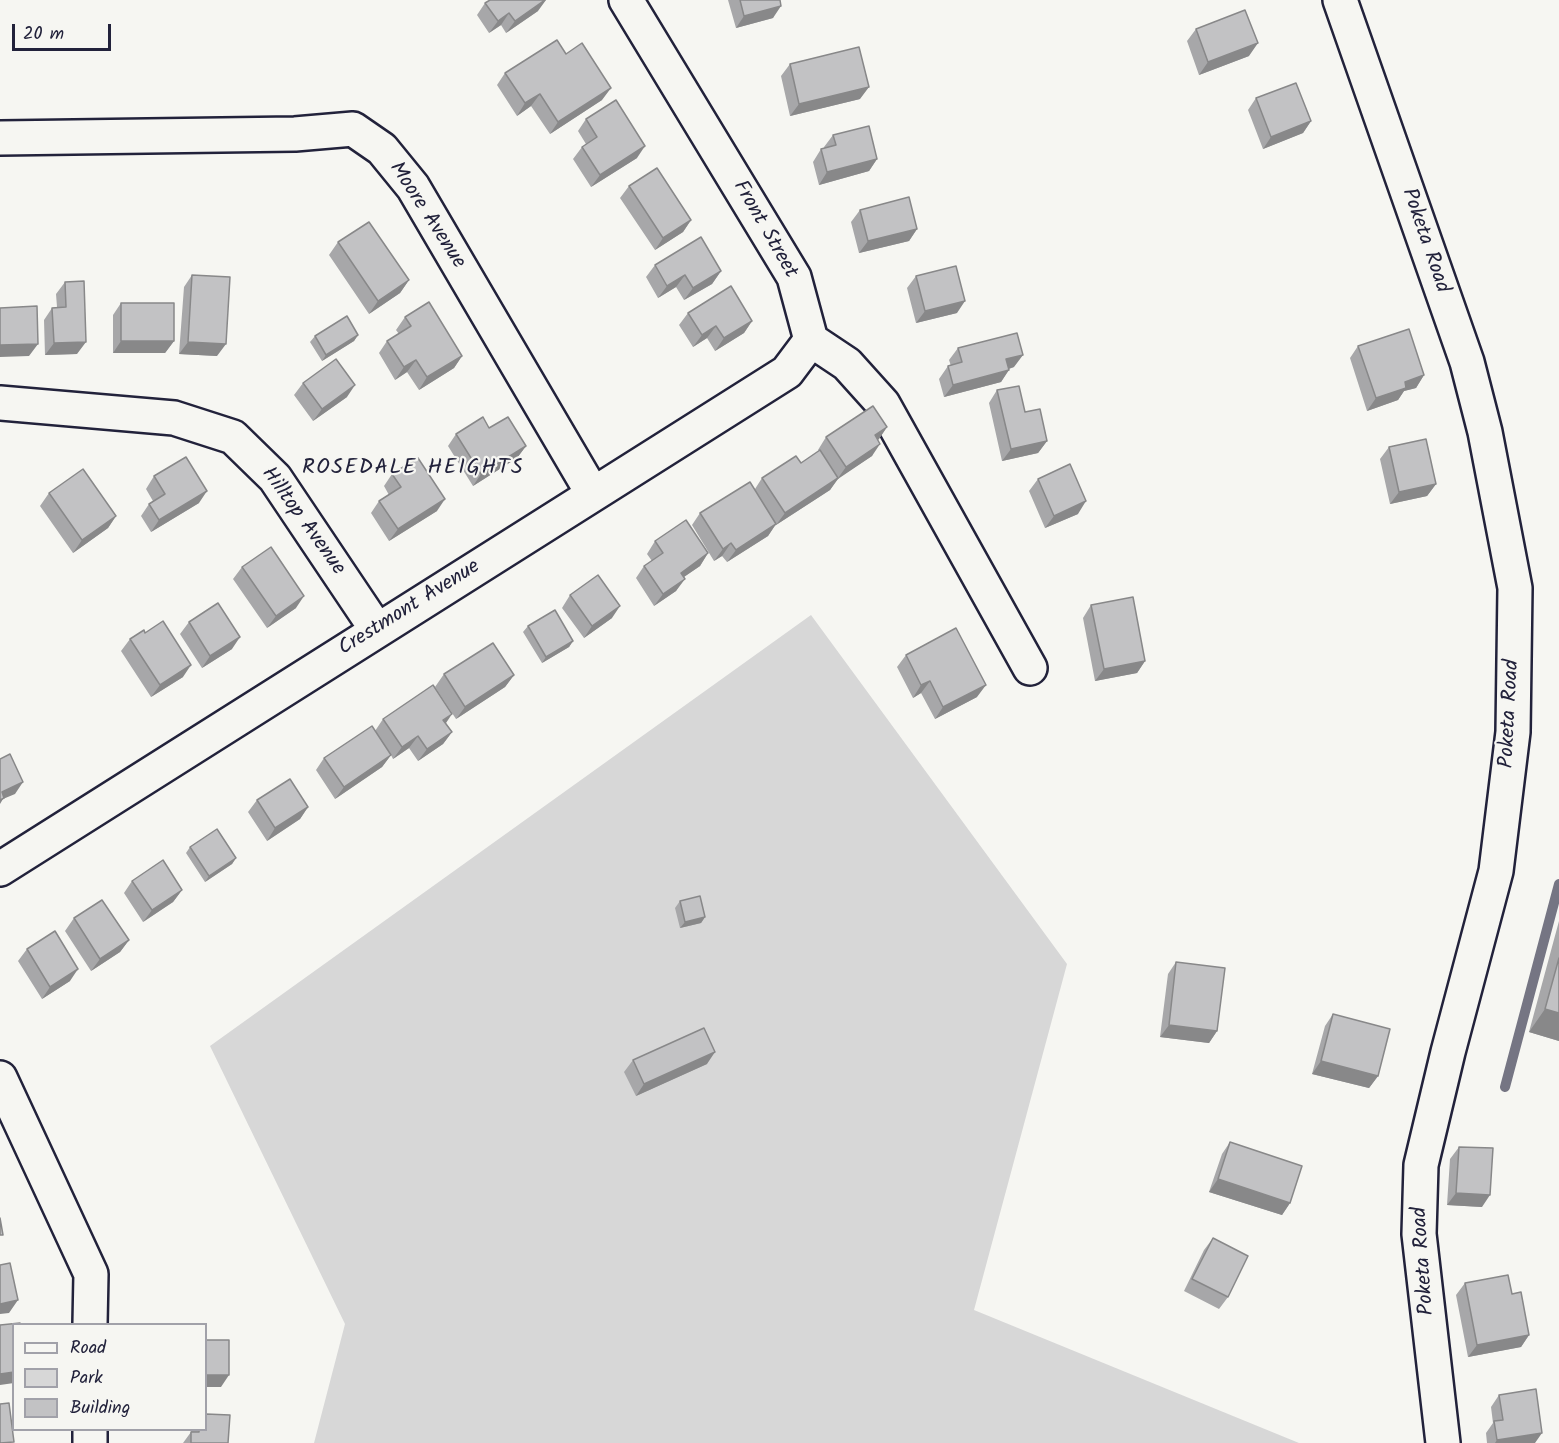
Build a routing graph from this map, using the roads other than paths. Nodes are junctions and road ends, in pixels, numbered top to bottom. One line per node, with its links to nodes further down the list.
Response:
1 (626, 0): 4 (street, Front Street)
2 (1340, 0): 12 (street, Poketa Road)
3 (0, 138): 6 (street, Moore Avenue)
4 (811, 340): 6 (street, Crestmont Avenue); 8 (street)
5 (0, 403): 7 (street, Hilltop Avenue)
6 (594, 494): 7 (street, Crestmont Avenue)
7 (377, 630): 9 (street, Crestmont Avenue)
8 (1030, 668)
9 (0, 869)
10 (0, 1078): 11 (street)
11 (90, 1323)
12 (1443, 1443)

